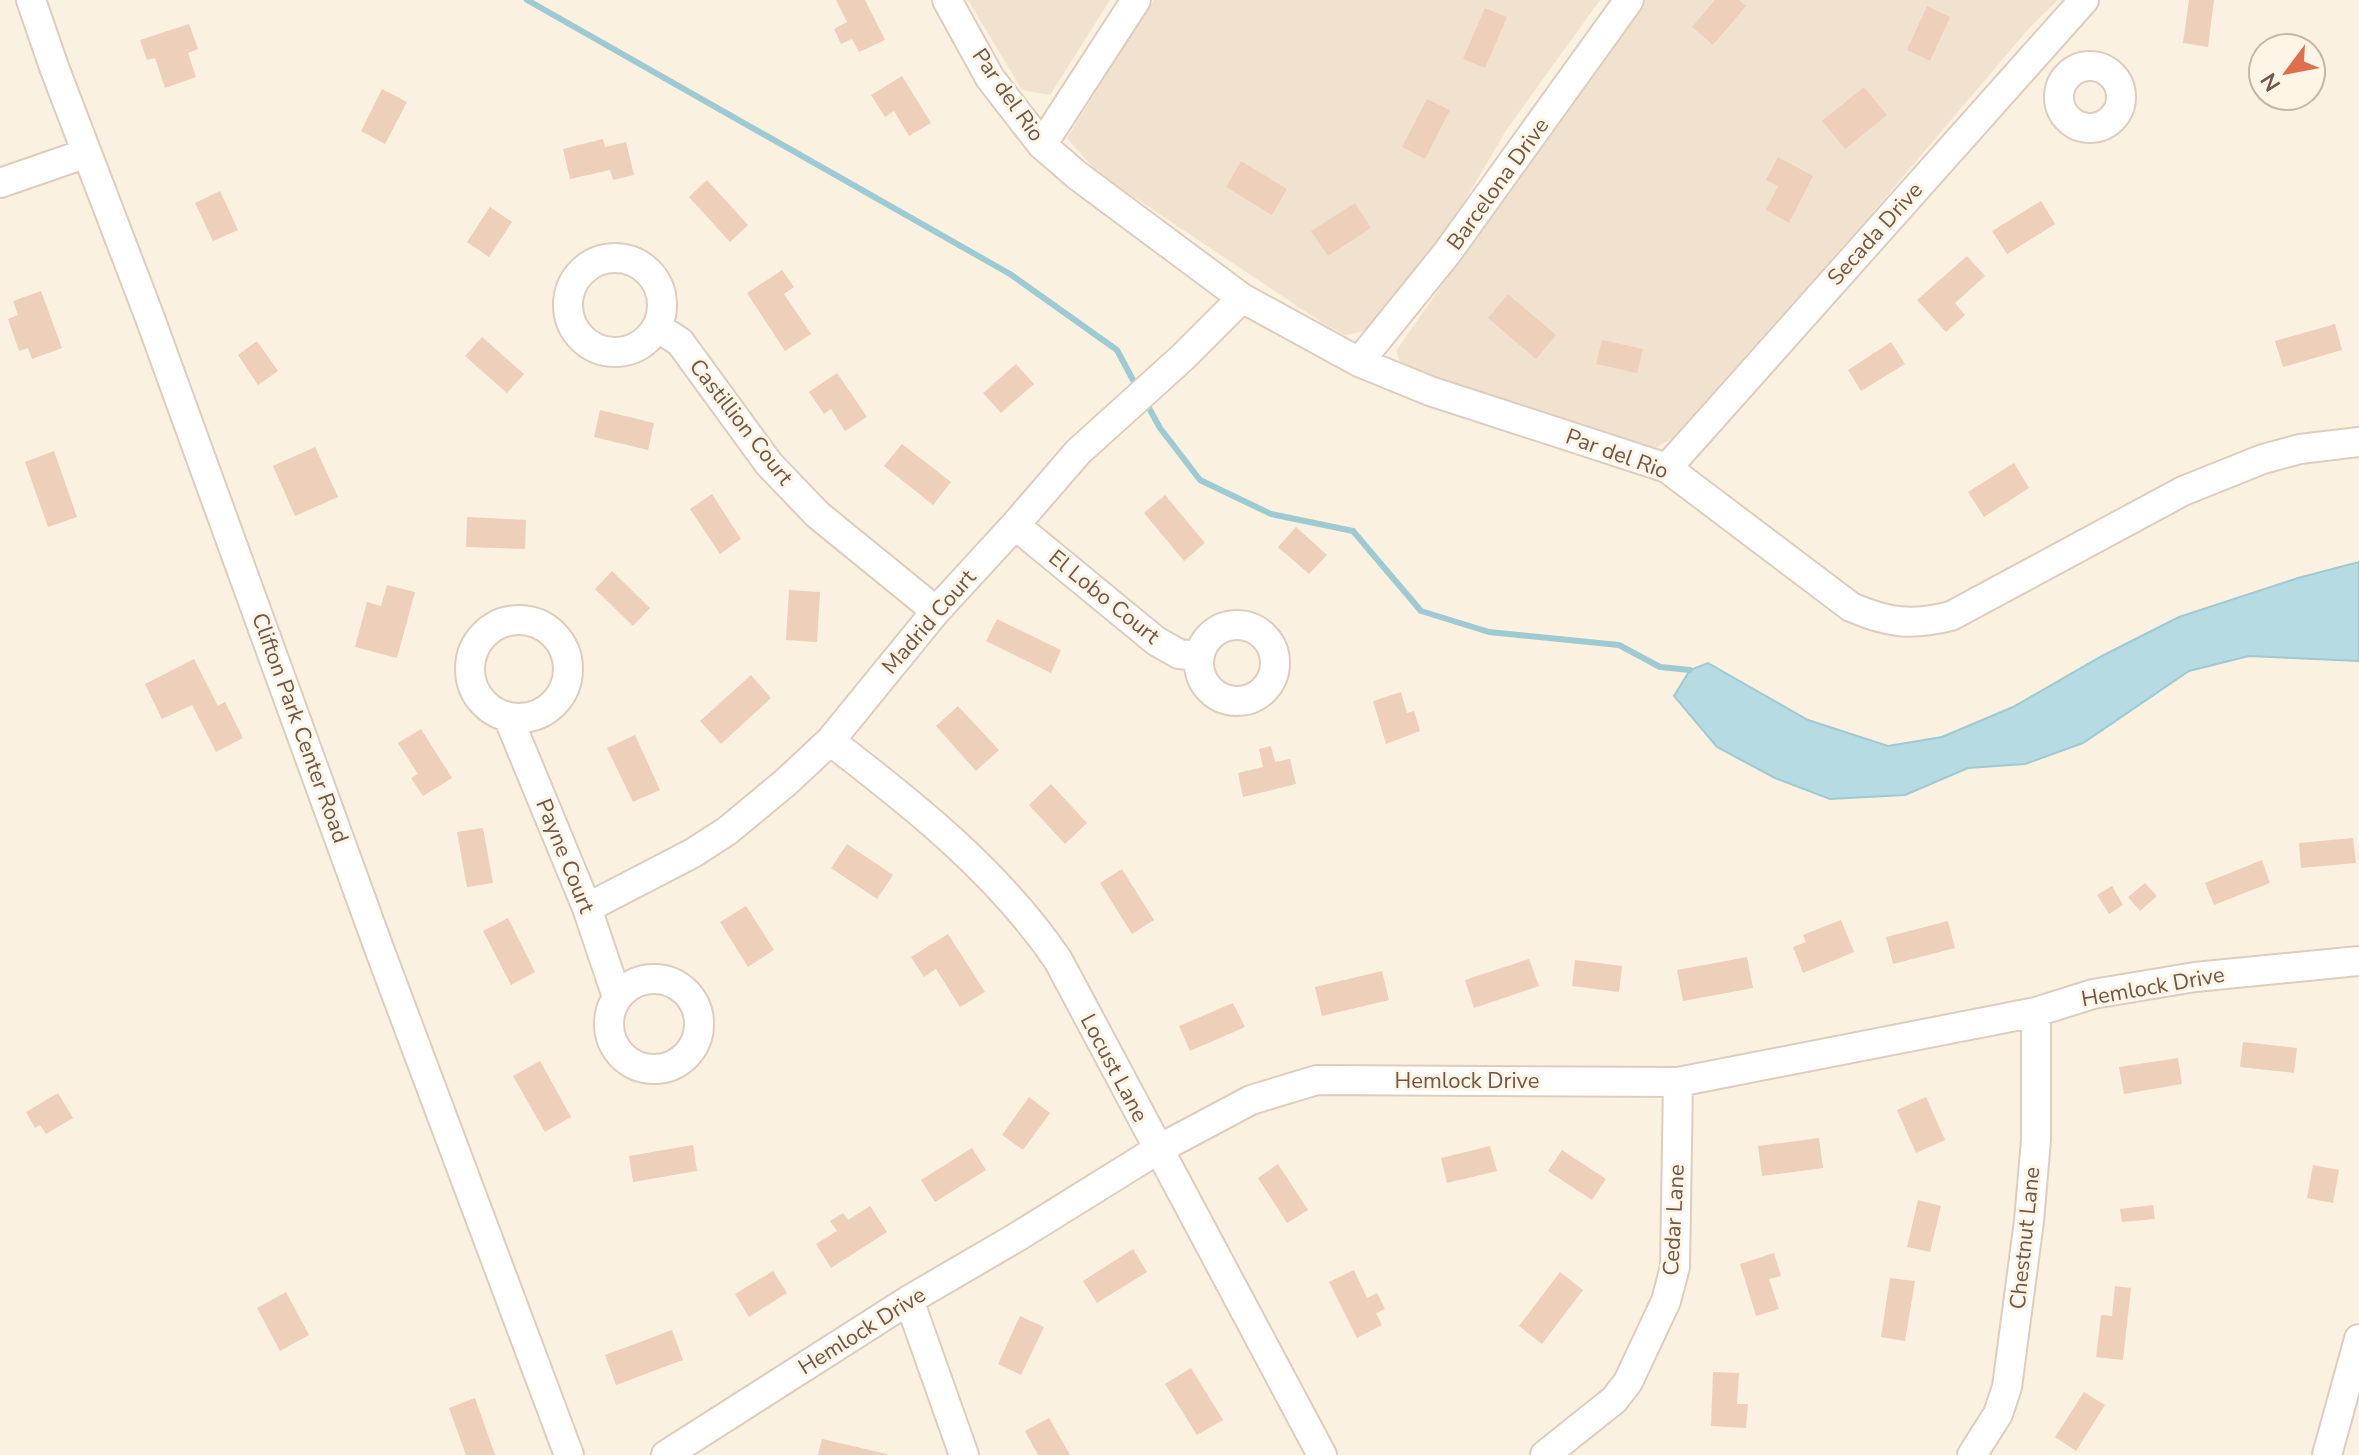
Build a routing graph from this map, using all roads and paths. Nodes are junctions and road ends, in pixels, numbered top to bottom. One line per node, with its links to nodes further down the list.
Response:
1 (31, 0): 9 (street, Clifton Park Center Road)
2 (947, 0): 8 (street, Par del Rio)
3 (1136, 0): 8 (street)
4 (1629, 0): 13 (street, Barcelona Drive)
5 (2084, 0): 6 (street, Secada Drive)
6 (2042, 45): 7 (street); 15 (street, Secada Drive)
7 (2072, 72)
8 (1042, 145): 11 (street, Par del Rio)
9 (87, 153): 10 (street); 29 (street, Clifton Park Center Road)
10 (0, 183)
11 (1242, 298): 13 (street, Par del Rio); 16 (street, Madrid Court)
12 (657, 327): 17 (street, Castillion Court)
13 (1359, 362): 15 (street, Par del Rio)
14 (2359, 442): 15 (street, Par del Rio)
15 (1667, 468)
16 (1015, 525): 17 (street, Madrid Court); 18 (street, El Lobo Court)
17 (936, 611): 20 (street, Madrid Court)
18 (1199, 656)
19 (508, 717): 21 (street, Payne Court)
20 (830, 741): 21 (street, Madrid Court); 26 (street, Locust Lane)
21 (587, 908): 23 (street, Payne Court)
22 (2359, 961): 24 (street, Hemlock Drive)
23 (617, 997)
24 (2036, 1012): 25 (street, Hemlock Drive); 34 (street, Chestnut Lane)
25 (1678, 1082): 26 (street, Hemlock Drive); 33 (street, Cedar Lane)
26 (1157, 1150): 27 (street, Hemlock Drive); 32 (street, Locust Lane)
27 (909, 1300): 30 (street, Hemlock Drive); 31 (street)
28 (2359, 1339): 35 (street)
29 (569, 1455)
30 (666, 1455)
31 (964, 1455)
32 (1322, 1455)
33 (1545, 1455)
34 (1972, 1455)
35 (2327, 1455)

